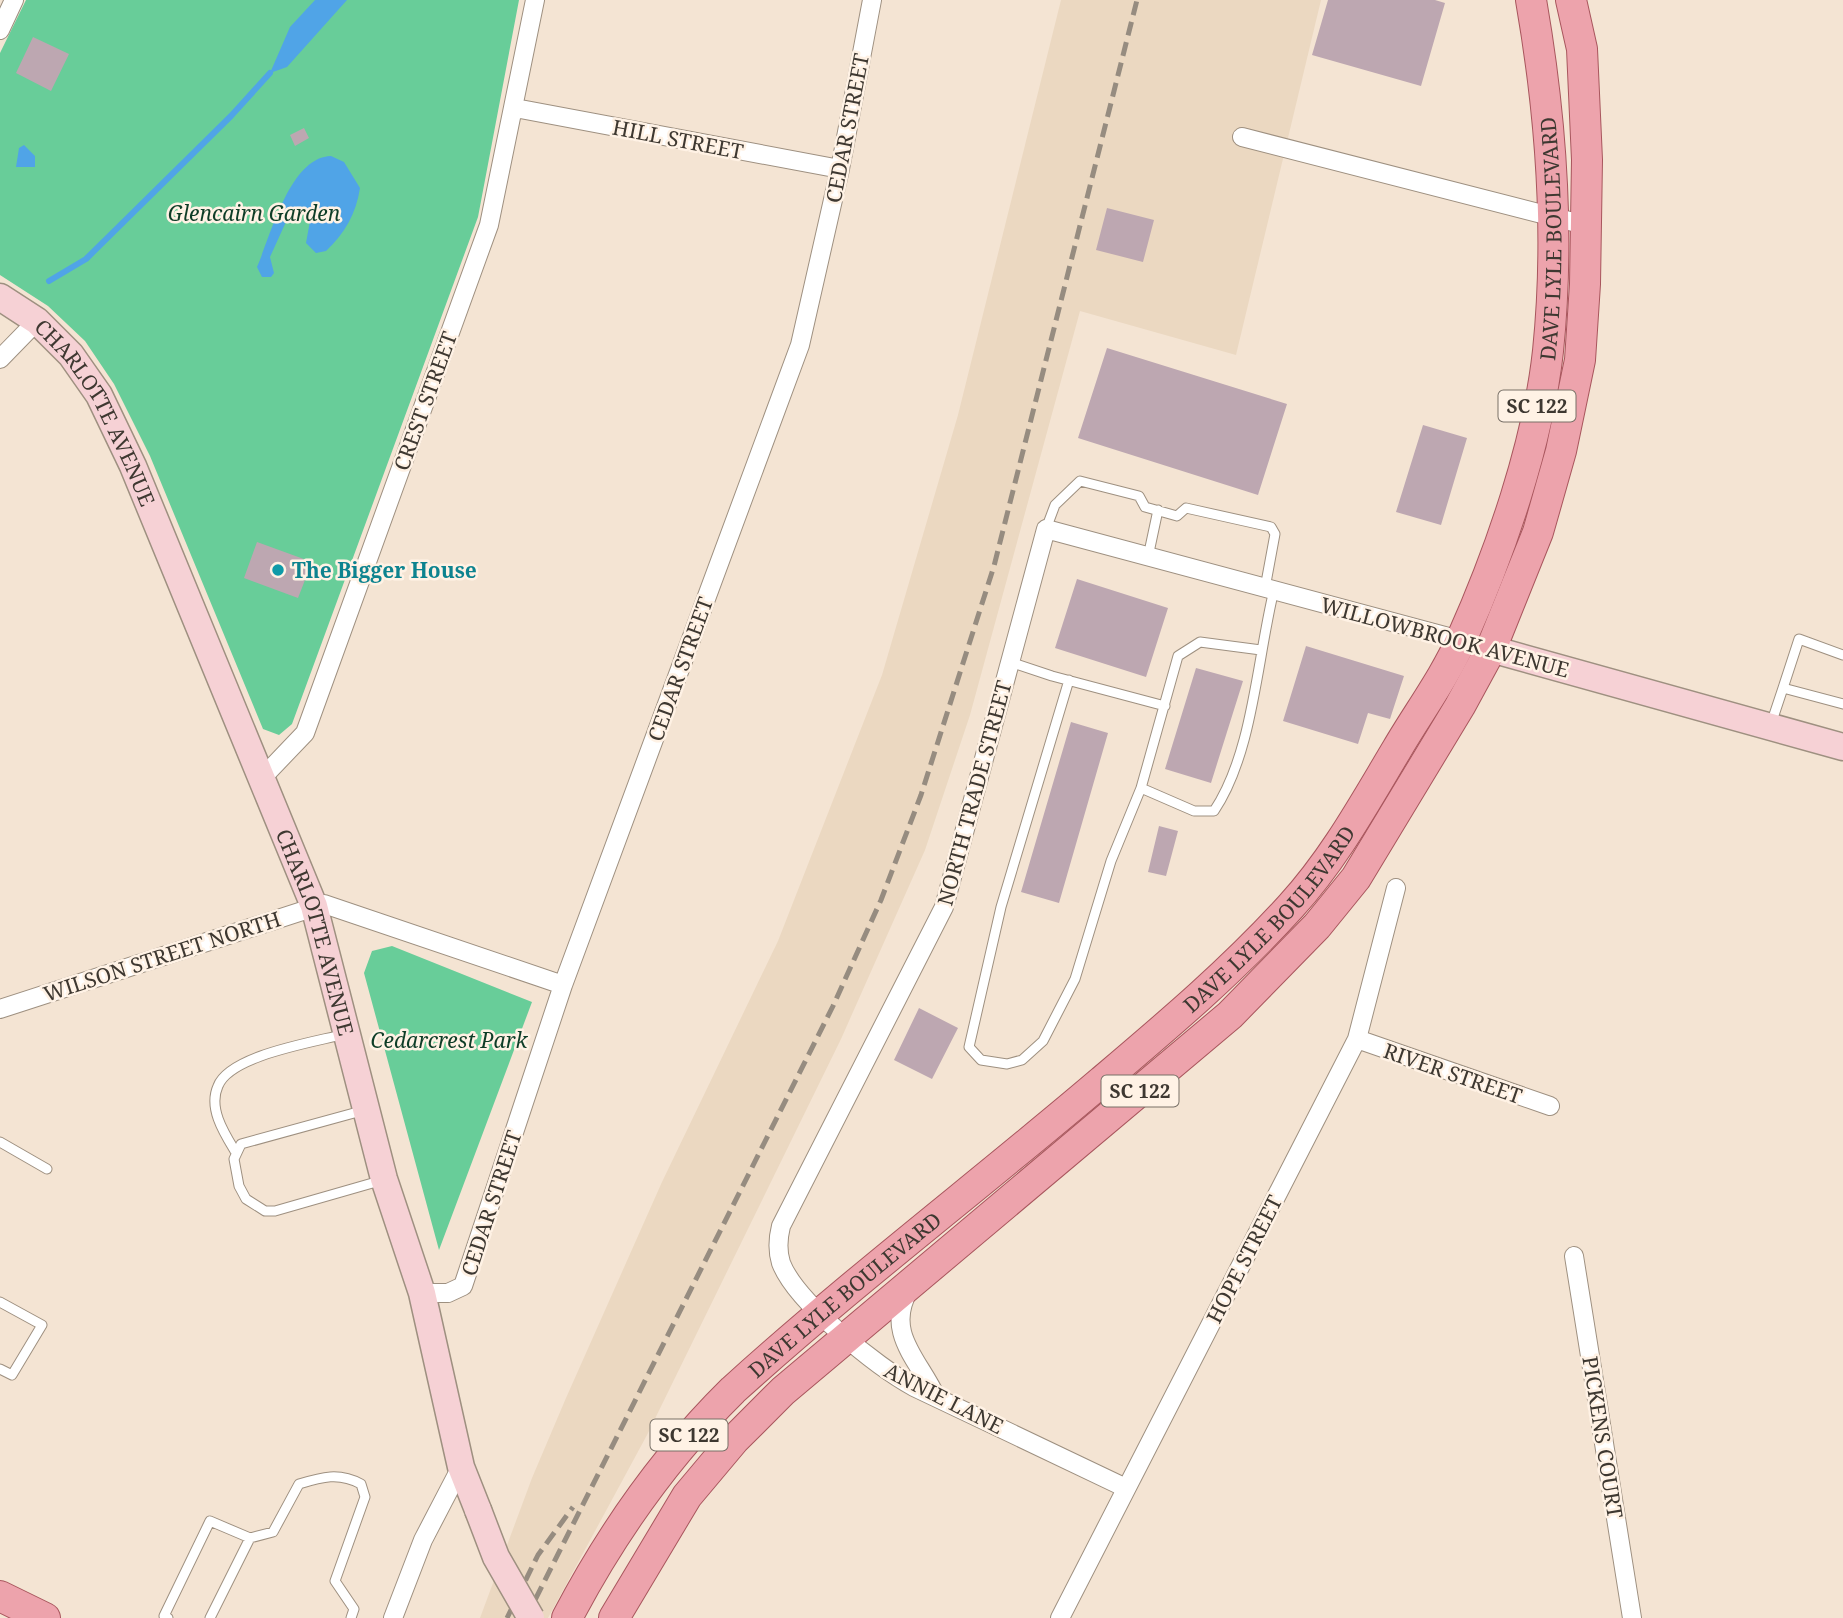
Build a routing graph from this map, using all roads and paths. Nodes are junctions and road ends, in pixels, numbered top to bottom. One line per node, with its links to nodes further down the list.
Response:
1 (14, 0): 6 (street)
2 (535, 0): 7 (street, CREST STREET)
3 (872, 0): 9 (street, CEDAR STREET)
4 (1531, 0): 10 (main road, DAVE LYLE BOULEVARD / SC 122)
5 (1571, 0): 11 (main road, DAVE LYLE BOULEVARD / SC 122)
6 (0, 30)
7 (515, 108): 9 (street, HILL STREET); 30 (street, CREST STREET)
8 (1242, 137): 10 (street)
9 (840, 169): 34 (street, CEDAR STREET)
10 (1552, 217): 11 (street); 19 (main road, DAVE LYLE BOULEVARD / SC 122)
11 (1585, 225): 20 (main road, DAVE LYLE BOULEVARD / SC 122)
12 (0, 297): 13 (street, CHARLOTTE AVENUE)
13 (37, 321): 14 (street); 30 (street, CHARLOTTE AVENUE)
14 (0, 359)
15 (1158, 510): 16 (lane); 17 (lane); 18 (lane)
16 (1046, 529): 17 (street, WILLOWBROOK AVENUE); 23 (street, NORTH TRADE STREET)
17 (1148, 556): 18 (street, WILLOWBROOK AVENUE)
18 (1269, 589): 19 (street, WILLOWBROOK AVENUE); 21 (lane)
19 (1461, 641): 20 (street, WILLOWBROOK AVENUE); 49 (main road, DAVE LYLE BOULEVARD / SC 122)
20 (1491, 649): 28 (street, WILLOWBROOK AVENUE); 46 (main road, DAVE LYLE BOULEVARD / SC 122)
21 (1261, 650): 27 (lane); 31 (lane)
22 (1843, 655): 25 (lane)
23 (1010, 662): 24 (lane); 44 (street, NORTH TRADE STREET)
24 (1069, 680): 27 (lane); 31 (lane)
25 (1783, 688): 26 (lane); 28 (lane)
26 (1843, 704)
27 (1165, 706): 31 (lane)
28 (1770, 726): 29 (street, WILLOWBROOK AVENUE)
29 (1843, 747)
30 (261, 779): 33 (street, CHARLOTTE AVENUE)
31 (1141, 788)
32 (1396, 888): 37 (street, HOPE STREET)
33 (314, 906): 34 (street, WILSON STREET NORTH); 35 (street, WILSON STREET NORTH); 36 (street, CHARLOTTE AVENUE)
34 (563, 985): 47 (street, CEDAR STREET)
35 (0, 1009)
36 (347, 1034): 39 (street, CHARLOTTE AVENUE); 41 (lane)
37 (1357, 1040): 38 (street, RIVER STREET); 54 (street, HOPE STREET)
38 (1550, 1106)
39 (366, 1110): 41 (lane); 43 (street, CHARLOTTE AVENUE)
40 (0, 1142): 42 (lane)
41 (235, 1151): 43 (lane)
42 (47, 1169)
43 (384, 1179): 47 (street, CHARLOTTE AVENUE)
44 (797, 1195): 49 (street, ANNIE LANE)
45 (1574, 1256): 66 (street, PICKENS COURT)
46 (917, 1277): 50 (main road, DAVE LYLE BOULEVARD / SC 122); 52 (street)
47 (422, 1293): 53 (street, CHARLOTTE AVENUE)
48 (0, 1302): 51 (lane)
49 (821, 1314): 50 (street, ANNIE LANE); 63 (main road, DAVE LYLE BOULEVARD / SC 122)
50 (845, 1336): 52 (street, ANNIE LANE); 64 (main road, DAVE LYLE BOULEVARD / SC 122)
51 (0, 1369)
52 (936, 1398): 54 (street, ANNIE LANE)
53 (461, 1467): 61 (street); 62 (street, CHARLOTTE AVENUE, bridge)
54 (1126, 1488): 65 (street, HOPE STREET)
55 (250, 1538): 58 (lane); 59 (lane); 60 (lane)
56 (0, 1595): 57 (main road)
57 (45, 1618)
58 (168, 1618)
59 (210, 1618)
60 (351, 1618)
61 (393, 1618)
62 (531, 1618)
63 (567, 1618)
64 (614, 1618)
65 (1060, 1618)
66 (1632, 1618)

